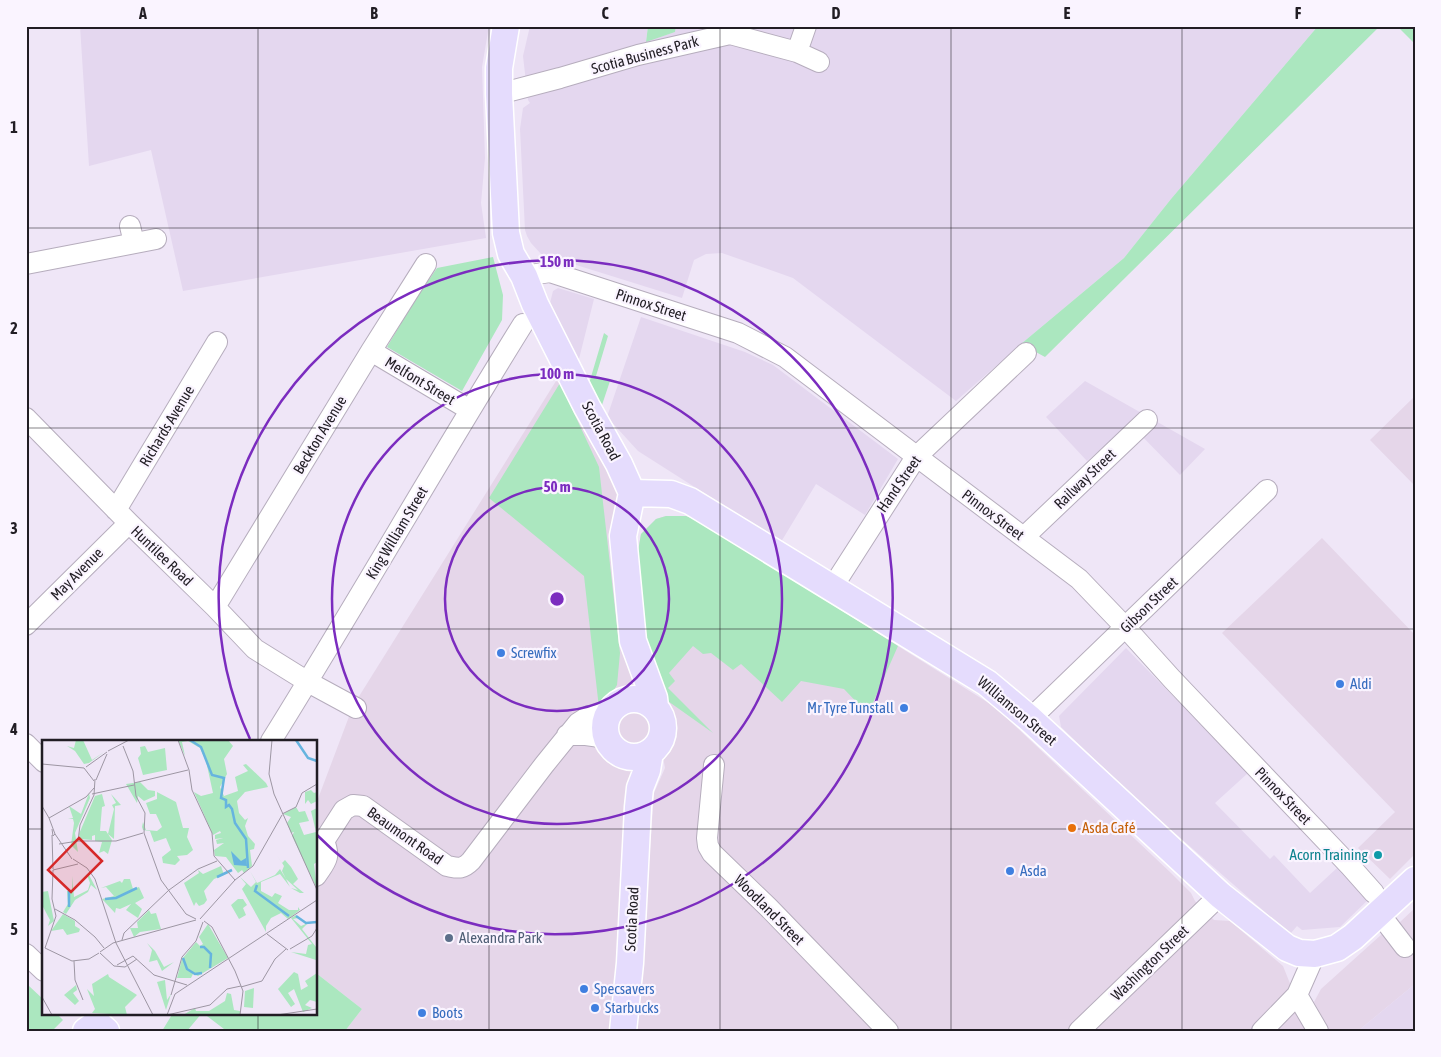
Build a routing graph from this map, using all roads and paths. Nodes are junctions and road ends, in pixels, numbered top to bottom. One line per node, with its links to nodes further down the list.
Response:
1 (506, 26): 5 (main road, Scotia Road)
2 (806, 26): 3 (street)
3 (797, 52): 4 (street, Scotia Business Park); 5 (street, Scotia Business Park)
4 (819, 62)
5 (499, 94): 9 (main road, Scotia Road)
6 (156, 239): 7 (street)
7 (26, 264)
8 (426, 264): 12 (street, Beckton Avenue)
9 (524, 276): 17 (street, Pinnox Street); 19 (main road, Scotia Road)
10 (523, 324): 14 (street, King William Street)
11 (217, 342): 20 (street, Richards Avenue)
12 (371, 351): 14 (street, Melfont Street); 23 (street, Beckton Avenue)
13 (1026, 353): 17 (street, Hand Street)
14 (470, 410): 27 (street, King William Street)
15 (26, 418): 20 (street, Huntilee Road)
16 (1147, 420): 21 (street, Railway Street)
17 (916, 457): 21 (street, Pinnox Street); 22 (street, Hand Street)
18 (1267, 490): 25 (street, Gibson Street)
19 (632, 492): 22 (main road, Williamson Street); 26 (main road)
20 (123, 517): 23 (street, Huntilee Road); 24 (street, May Avenue)
21 (1024, 537): 25 (street, Pinnox Street)
22 (832, 588): 30 (main road, Williamson Street)
23 (215, 607): 27 (street, Huntilee Road)
24 (26, 625)
25 (1126, 628): 30 (street, Gibson Street); 41 (street, Pinnox Street)
26 (633, 641): 28 (main road); 31 (main road)
27 (308, 682): 29 (street, Huntilee Road); 32 (street, King William Street)
28 (655, 707): 31 (main road); 34 (main road)
29 (356, 708)
30 (1030, 719): 40 (main road, Williamson Street)
31 (612, 725): 34 (main road); 37 (main road, Scotia Road); 38 (street, Beaumont Road)
32 (272, 740)
33 (26, 744): 35 (street)
34 (650, 752): 37 (main road, Scotia Road)
35 (42, 760)
36 (714, 765): 48 (street, Woodland Street)
37 (638, 807): 47 (main road, Scotia Road)
38 (318, 873)
39 (1415, 880): 41 (main road)
40 (1220, 894): 44 (main road, Williamson Street); 49 (street, Washington Street)
41 (1377, 903): 42 (street, Pinnox Street); 44 (main road)
42 (1405, 948)
43 (26, 954): 45 (street)
44 (1315, 954): 46 (street)
45 (42, 969)
46 (1297, 995): 50 (street); 51 (street)
47 (624, 1031)
48 (888, 1031)
49 (1080, 1031)
50 (1262, 1031)
51 (1318, 1031)

